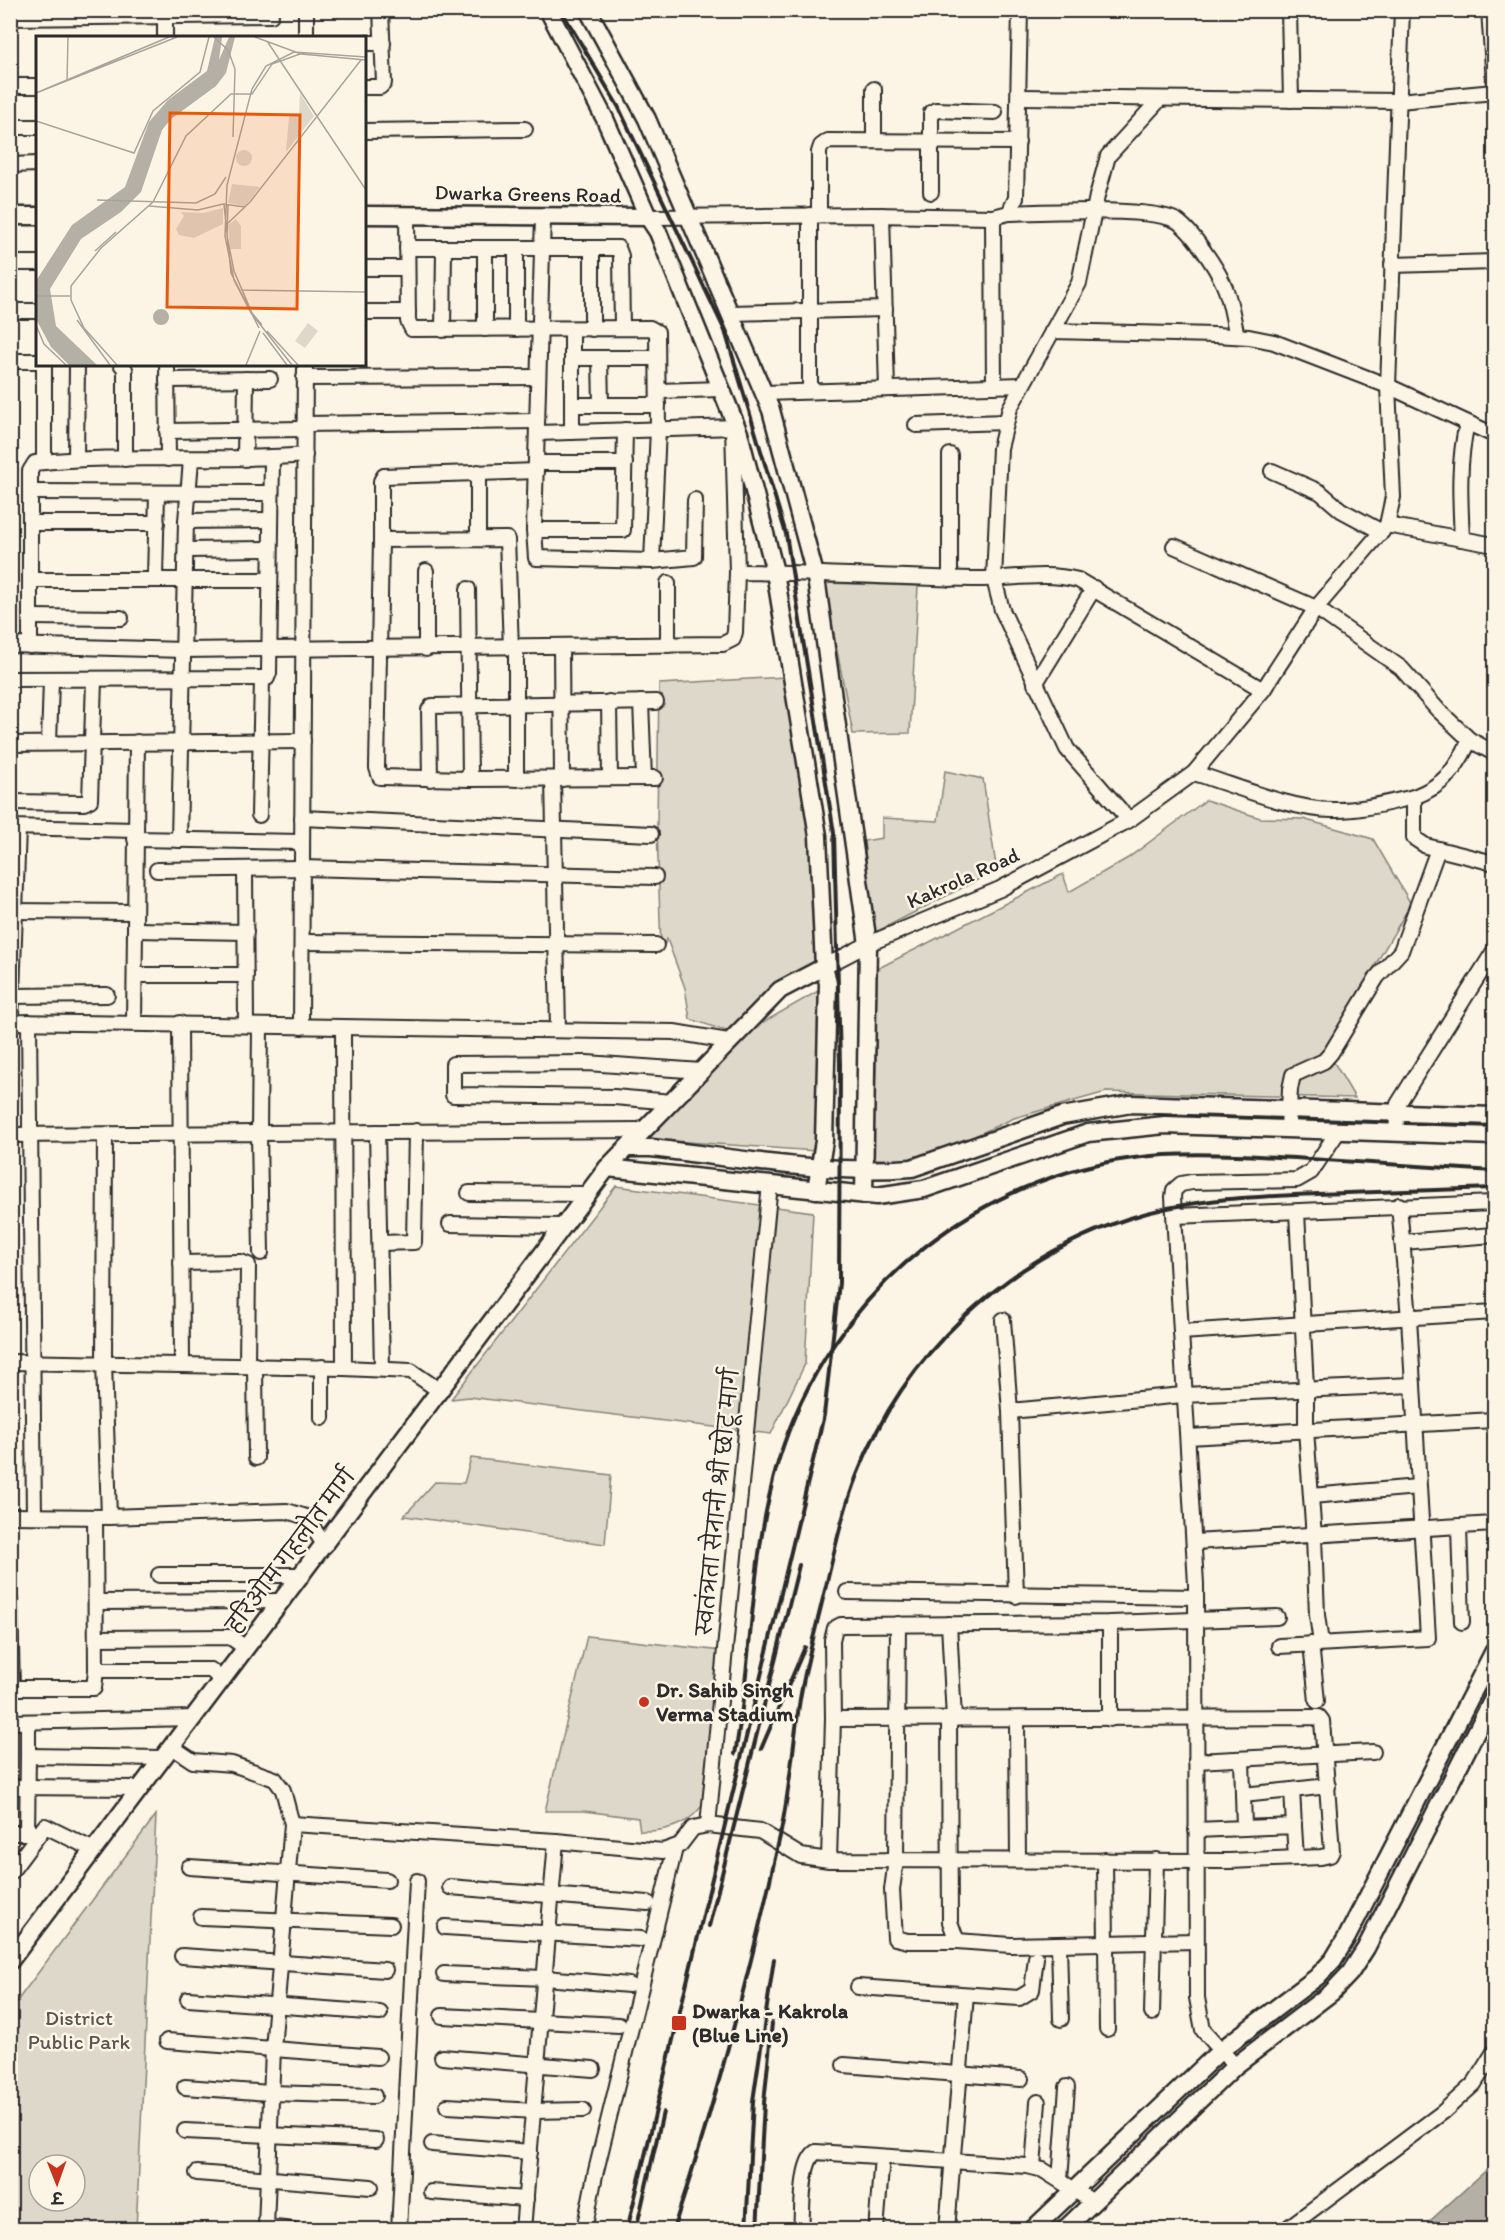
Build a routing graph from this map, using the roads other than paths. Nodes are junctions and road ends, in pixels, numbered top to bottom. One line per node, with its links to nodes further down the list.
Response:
1 (306, 10): 13 (street)
2 (381, 10): 15 (street)
3 (548, 10): 47 (street)
4 (588, 10): 49 (street)
5 (1020, 10): 23 (street)
6 (1289, 10): 25 (street)
7 (1402, 10): 26 (street)
8 (1489, 10): 16 (street)
9 (165, 13): 10 (street); 11 (street); 12 (street)
10 (271, 15)
11 (10, 18)
12 (165, 36)
13 (306, 36)
14 (366, 43): 15 (street)
15 (382, 43): 20 (street)
16 (1494, 64): 17 (street)
17 (1494, 83)
18 (10, 86): 19 (street)
19 (36, 86)
20 (366, 87)
21 (874, 89): 32 (street)
22 (1494, 92): 26 (street)
23 (1019, 97): 24 (street); 34 (street)
24 (1160, 99): 25 (street); 38 (street)
25 (1292, 100): 26 (street)
26 (1399, 101): 59 (street)
27 (995, 112): 33 (street)
28 (10, 127): 29 (street)
29 (36, 127)
30 (525, 129): 31 (street)
31 (366, 131)
32 (874, 141): 33 (street); 42 (street)
33 (931, 141): 34 (street); 37 (street)
34 (1018, 142): 39 (street)
35 (36, 164): 36 (street)
36 (10, 165)
37 (931, 192)
38 (1094, 212): 39 (street, Dwarka Greens Road); 76 (street); 77 (street, Dwarka Greens Road)
39 (1010, 213): 48 (street, Dwarka Greens Road)
40 (366, 215): 41 (street, Dwarka Greens Road)
41 (407, 215): 46 (street, Dwarka Greens Road); 50 (street)
42 (814, 215): 43 (street, Dwarka Greens Road); 49 (street, Dwarka Greens Road); 65 (street)
43 (882, 215): 48 (street, Dwarka Greens Road); 62 (street)
44 (10, 216): 45 (street)
45 (36, 216)
46 (543, 216): 47 (street, Dwarka Greens Road); 55 (street)
47 (648, 217): 49 (street, Dwarka Greens Road); 95 (street)
48 (993, 217): 93 (street)
49 (690, 218): 68 (street)
50 (407, 248): 51 (street); 61 (street)
51 (444, 248): 52 (street); 75 (street)
52 (485, 248): 54 (street); 70 (street)
53 (592, 248): 55 (street); 69 (street); 74 (street)
54 (516, 249): 55 (street); 71 (street)
55 (542, 249): 72 (street)
56 (1494, 259): 59 (street)
57 (10, 263): 58 (street)
58 (36, 263)
59 (1392, 265): 94 (street)
60 (366, 268): 61 (street)
61 (407, 268): 67 (street)
62 (885, 309): 65 (street); 96 (street)
63 (10, 311): 64 (street)
64 (36, 311)
65 (810, 311): 68 (street); 97 (street)
66 (366, 312): 67 (street)
67 (408, 312): 75 (street)
68 (730, 313): 98 (street)
69 (622, 328): 74 (street); 80 (street)
70 (485, 329): 71 (street); 75 (street)
71 (516, 329): 72 (street)
72 (539, 329): 73 (street); 88 (street)
73 (572, 329): 74 (street); 78 (street)
74 (592, 329)
75 (443, 330)
76 (1052, 331): 77 (street); 92 (street)
77 (1238, 336): 94 (street)
78 (572, 358): 79 (street); 100 (street)
79 (600, 358): 80 (street); 101 (street)
80 (657, 358): 99 (street)
81 (10, 361): 82 (street)
82 (36, 361)
83 (44, 366): 122 (street)
84 (77, 366): 117 (street)
85 (123, 366): 118 (street)
86 (167, 366): 91 (street)
87 (304, 371): 88 (street); 105 (street)
88 (538, 377): 106 (street)
89 (246, 379): 90 (street); 91 (street); 109 (street)
90 (270, 379)
91 (167, 380): 111 (street)
92 (1022, 385): 93 (street); 102 (street)
93 (994, 386): 96 (street)
94 (1388, 386): 103 (street); 136 (street)
95 (721, 389): 99 (street); 107 (street)
96 (887, 389): 97 (street)
97 (810, 391): 98 (street)
98 (764, 393): 147 (street)
99 (658, 398): 101 (street); 108 (street)
100 (572, 405): 101 (street); 112 (street)
101 (601, 405)
102 (1005, 422): 104 (street); 153 (street)
103 (1467, 423): 113 (street); 139 (street)
104 (916, 424)
105 (304, 426): 106 (street); 109 (street); 114 (street)
106 (537, 427): 112 (street); 124 (street)
107 (735, 427): 108 (street); 148 (street); 149 (street)
108 (658, 429): 110 (street); 145 (street)
109 (245, 430): 111 (street); 120 (street)
110 (624, 430): 112 (street); 123 (street)
111 (167, 431): 119 (street)
112 (572, 432)
113 (1494, 435)
114 (305, 455): 116 (street); 172 (street)
115 (950, 455): 152 (street)
116 (272, 458): 120 (street); 129 (street)
117 (76, 459): 118 (street); 122 (street)
118 (125, 459): 119 (street)
119 (168, 459): 121 (street)
120 (245, 459): 121 (street)
121 (191, 460): 130 (street)
122 (44, 462): 127 (street)
123 (625, 463): 124 (street); 137 (street)
124 (536, 467): 126 (street); 137 (street)
125 (1272, 471): 136 (street)
126 (478, 472): 138 (street); 140 (street)
127 (30, 492): 128 (street); 134 (street)
128 (157, 493): 130 (street); 135 (street)
129 (271, 493): 130 (street); 132 (street)
130 (189, 494): 133 (street)
131 (695, 500): 145 (street)
132 (270, 520): 133 (street); 143 (street)
133 (186, 521): 144 (street)
134 (30, 523): 135 (street); 154 (street)
135 (157, 523): 150 (street)
136 (1384, 528): 139 (street); 159 (street, Kakrola Road)
137 (534, 530): 145 (street)
138 (478, 538): 140 (street); 167 (street)
139 (1462, 539): 141 (street)
140 (381, 540): 166 (street)
141 (1494, 544)
142 (1174, 546): 159 (street)
143 (270, 549): 144 (street); 155 (street)
144 (186, 550): 151 (street)
145 (652, 561)
146 (426, 571): 168 (street)
147 (814, 571): 149 (street); 152 (street); 225 (street)
148 (737, 572): 149 (street); 163 (street)
149 (775, 572): 228 (street)
150 (155, 579): 151 (street); 154 (street)
151 (186, 579): 155 (street); 170 (street)
152 (950, 579): 153 (street)
153 (994, 579): 157 (street); 178 (street)
154 (30, 580): 160 (street)
155 (270, 580): 171 (street)
156 (668, 583): 163 (street)
157 (1094, 588): 178 (street); 179 (street)
158 (468, 589): 169 (street)
159 (1316, 608): 179 (street, Kakrola Road); 186 (street)
160 (31, 617): 161 (street); 164 (street)
161 (121, 618)
162 (10, 645): 164 (street)
163 (668, 645): 165 (street)
164 (30, 646): 170 (street)
165 (561, 646): 167 (street); 183 (street)
166 (379, 648): 168 (street); 172 (street); 197 (street)
167 (513, 648): 169 (street); 184 (street)
168 (426, 649): 169 (street)
169 (467, 649): 185 (street)
170 (183, 650): 171 (street); 176 (street)
171 (269, 650): 172 (street); 174 (street)
172 (303, 650): 188 (street)
173 (10, 679): 175 (street)
174 (262, 679): 176 (street); 187 (street)
175 (51, 680): 177 (street); 192 (street)
176 (182, 680): 177 (street); 191 (street)
177 (94, 681): 189 (street)
178 (1035, 684): 205 (street)
179 (1263, 690): 195 (street, Kakrola Road)
180 (609, 702): 181 (street); 183 (street); 196 (street)
181 (641, 702): 182 (street); 196 (street)
182 (656, 702)
183 (561, 703): 184 (street); 200 (street)
184 (516, 704): 185 (street); 199 (street)
185 (468, 705): 197 (street); 198 (street)
186 (1470, 740): 194 (street); 201 (street)
187 (261, 741): 188 (street); 191 (street); 203 (street)
188 (303, 741): 204 (street)
189 (93, 742): 190 (street); 192 (street); 202 (street)
190 (137, 742): 191 (street); 208 (street)
191 (180, 742): 210 (street)
192 (49, 743): 193 (street)
193 (10, 744)
194 (1494, 753)
195 (1194, 773): 201 (street); 205 (street, Kakrola Road)
196 (610, 778): 200 (street)
197 (430, 779): 198 (street)
198 (470, 779): 199 (street)
199 (516, 779): 200 (street)
200 (557, 779): 207 (street)
201 (1414, 797): 212 (street)
202 (10, 802)
203 (260, 815)
204 (302, 818): 207 (street); 211 (street)
205 (1129, 820): 225 (street, Kakrola Road)
206 (14, 827): 208 (street); 219 (street)
207 (553, 829): 209 (street); 217 (street)
208 (135, 834): 210 (street); 220 (street)
209 (651, 834)
210 (179, 840): 211 (street)
211 (302, 842): 215 (street)
212 (1438, 849): 213 (street); 244 (street)
213 (1494, 862)
214 (246, 868): 215 (street); 216 (street); 222 (street)
215 (302, 868): 217 (street); 223 (street)
216 (157, 870)
217 (555, 874): 218 (street); 224 (street)
218 (655, 877)
219 (12, 911): 220 (street); 232 (street)
220 (135, 912): 221 (street)
221 (135, 930): 222 (street); 229 (street)
222 (246, 932): 230 (street)
223 (302, 942): 224 (street); 238 (street)
224 (558, 942): 226 (street); 240 (street)
225 (868, 944): 228 (street, Kakrola Road); 263 (street)
226 (656, 945)
227 (1494, 951): 245 (street)
228 (824, 967): 241 (street, Kakrola Road); 262 (street)
229 (135, 975): 230 (street); 235 (street)
230 (246, 975): 237 (street)
231 (107, 995): 232 (street)
232 (11, 996): 233 (street)
233 (11, 1022): 234 (street)
234 (29, 1022): 235 (street); 256 (street)
235 (134, 1023): 236 (street)
236 (180, 1023): 237 (street); 255 (street)
237 (253, 1025): 238 (street); 252 (street)
238 (301, 1027): 239 (street)
239 (343, 1029): 240 (street); 253 (street)
240 (558, 1030): 241 (street)
241 (728, 1041): 242 (street, Kakrola Road)
242 (701, 1071): 243 (street, Kakrola Road); 243 (street)
243 (672, 1102): 248 (street, Kakrola Road)
244 (1289, 1108): 245 (street); 247 (street); 263 (street)
245 (1397, 1113): 246 (street); 254 (street)
246 (1494, 1116)
247 (1288, 1128): 249 (street); 268 (street)
248 (644, 1130): 251 (street); 260 (street, Kakrola Road)
249 (1339, 1130): 254 (street); 272 (street)
250 (377, 1131): 251 (street); 253 (street); 277 (street)
251 (416, 1131): 277 (street)
252 (259, 1132): 253 (street); 255 (street); 278 (street)
253 (342, 1132): 291 (street)
254 (1396, 1132): 259 (street)
255 (180, 1134): 257 (street); 279 (street)
256 (30, 1135): 257 (street); 258 (street); 286 (street)
257 (105, 1135): 287 (street)
258 (10, 1136)
259 (1494, 1136)
260 (627, 1148): 261 (street, Kakrola Road); 262 (street)
261 (607, 1168): 264 (street); 267 (street, हरिओम गहलोत मार्ग)
262 (819, 1168): 263 (street); 265 (street)
263 (866, 1170): 268 (street)
264 (770, 1184): 265 (street); 361 (street, स्वतंत्रता सेनानी श्री छोटू मार्ग)
265 (816, 1190): 268 (street)
266 (469, 1192): 267 (street)
267 (588, 1194): 274 (street, हरिओम गहलोत मार्ग)
268 (864, 1195)
269 (1494, 1203): 270 (street)
270 (1400, 1205): 271 (street); 276 (street)
271 (1297, 1212): 272 (street); 283 (street)
272 (1174, 1216): 284 (street)
273 (450, 1224): 274 (street)
274 (562, 1226): 295 (street, हरिओम गहलोत मार्ग)
275 (1494, 1235): 276 (street)
276 (1402, 1242): 281 (street)
277 (380, 1243): 292 (street)
278 (261, 1253)
279 (181, 1263): 288 (street); 289 (street)
280 (1494, 1312): 281 (street)
281 (1409, 1318): 283 (street); 293 (street)
282 (1003, 1320): 297 (street)
283 (1302, 1324): 284 (street); 294 (street)
284 (1181, 1332): 296 (street)
285 (10, 1362): 286 (street)
286 (33, 1362): 287 (street); 307 (street)
287 (104, 1362): 288 (street); 308 (street)
288 (182, 1364): 289 (street)
289 (251, 1365): 290 (street); 303 (street)
290 (322, 1367): 291 (street); 298 (street)
291 (344, 1368): 292 (street)
292 (382, 1368): 295 (street)
293 (1413, 1385): 294 (street); 300 (street)
294 (1306, 1388): 296 (street); 301 (street)
295 (440, 1391): 314 (street, हरिओम गहलोत मार्ग)
296 (1183, 1395): 297 (street); 302 (street)
297 (1010, 1411): 318 (street)
298 (322, 1418)
299 (1494, 1419): 300 (street)
300 (1416, 1424): 301 (street); 304 (street)
301 (1306, 1430): 302 (street); 305 (street)
302 (1188, 1437): 313 (street)
303 (256, 1458)
304 (1418, 1487): 305 (street); 311 (street)
305 (1311, 1496): 312 (street)
306 (10, 1516): 307 (street)
307 (34, 1516): 308 (street)
308 (102, 1517): 314 (street); 322 (street)
309 (1494, 1524): 310 (street)
310 (1458, 1527): 311 (street); 325 (street)
311 (1420, 1530): 312 (street); 330 (street)
312 (1314, 1537): 313 (street); 330 (street)
313 (1194, 1542): 319 (street)
314 (325, 1546): 316 (street, हरिओम गहलोत मार्ग)
315 (159, 1575): 316 (street)
316 (303, 1575): 321 (street, हरिओम गहलोत मार्ग)
317 (848, 1592): 318 (street)
318 (1016, 1596): 319 (street)
319 (1196, 1597): 324 (street)
320 (10, 1600): 336 (street)
321 (283, 1601): 322 (street); 332 (street, हरिओम गहलोत मार्ग)
322 (96, 1602): 329 (street)
323 (1277, 1617): 324 (street)
324 (1196, 1621): 326 (street); 345 (street)
325 (1462, 1622)
326 (1110, 1623): 328 (street); 344 (street)
327 (898, 1624): 328 (street); 340 (street); 341 (street)
328 (949, 1624): 342 (street)
329 (96, 1638): 332 (street); 334 (street)
330 (1316, 1643): 331 (street); 338 (street)
331 (1279, 1646)
332 (246, 1648): 335 (street, हरिओम गहलोत मार्ग)
333 (1494, 1651): 418 (street)
334 (96, 1670): 335 (street); 336 (street)
335 (222, 1681): 339 (street, हरिओम गहलोत मार्ग)
336 (11, 1688)
337 (1494, 1697): 424 (street)
338 (1317, 1701)
339 (194, 1718): 347 (street); 349 (street, हरिओम गहलोत मार्ग)
340 (833, 1719): 341 (street); 372 (street)
341 (897, 1719): 342 (street); 373 (street)
342 (952, 1719): 343 (street); 374 (street)
343 (1017, 1719): 344 (street); 375 (street)
344 (1110, 1719): 345 (street)
345 (1195, 1719): 350 (street); 353 (street)
346 (10, 1722): 347 (street)
347 (28, 1722): 351 (street)
348 (1373, 1752): 350 (street)
349 (167, 1753): 351 (street); 357 (street, हरिओम गहलोत मार्ग); 360 (street)
350 (1326, 1755): 352 (street); 354 (street)
351 (28, 1756): 356 (street)
352 (1242, 1759): 353 (street); 359 (street)
353 (1196, 1761): 364 (street)
354 (1328, 1786): 358 (street); 370 (street)
355 (10, 1787): 356 (street)
356 (27, 1788): 357 (street); 366 (street)
357 (140, 1788): 369 (street, हरिओम गहलोत मार्ग)
358 (1292, 1790): 359 (street); 362 (street)
359 (1243, 1795): 363 (street)
360 (292, 1824): 367 (street); 380 (street)
361 (708, 1825): 368 (street); 372 (street)
362 (1294, 1826): 363 (street); 370 (street)
363 (1244, 1828): 364 (street)
364 (1196, 1830): 371 (street)
365 (10, 1833): 366 (street)
366 (33, 1833): 369 (street); 379 (street)
367 (556, 1841): 368 (street); 384 (street)
368 (675, 1848): 454 (street)
369 (94, 1850): 399 (street, हरिओम गहलोत मार्ग)
370 (1296, 1858): 371 (street)
371 (1196, 1859): 377 (street); 393 (street)
372 (829, 1860): 373 (street)
373 (896, 1860): 374 (street); 392 (street)
374 (949, 1860): 375 (street); 392 (street)
375 (1018, 1860): 376 (street)
376 (1105, 1860): 377 (street); 395 (street)
377 (1156, 1860): 394 (street)
378 (189, 1867): 380 (street)
379 (10, 1873)
380 (288, 1875): 381 (street); 387 (street)
381 (387, 1880)
382 (417, 1881): 452 (street)
383 (450, 1887): 384 (street)
384 (552, 1893): 385 (street); 390 (street)
385 (648, 1903)
386 (201, 1917): 387 (street)
387 (283, 1922): 388 (street); 400 (street)
388 (391, 1925)
389 (445, 1927): 390 (street)
390 (549, 1933): 391 (street); 403 (street)
391 (641, 1939)
392 (957, 1941): 396 (street)
393 (1196, 1941): 394 (street); 418 (street)
394 (1154, 1942): 395 (street); 410 (street)
395 (1106, 1943): 396 (street); 415 (street)
396 (1059, 1944): 412 (street)
397 (182, 1956): 400 (street)
398 (1036, 1958): 406 (street)
399 (10, 1961)
400 (279, 1963): 401 (street); 408 (street)
401 (385, 1970)
402 (444, 1974): 403 (street)
403 (545, 1978): 404 (street); 413 (street)
404 (629, 1985)
405 (858, 1987): 406 (street)
406 (966, 1995): 426 (street)
407 (188, 1999): 408 (street)
408 (276, 2007): 409 (street); 417 (street)
409 (380, 2013)
410 (1152, 2013)
411 (442, 2016): 413 (street)
412 (1061, 2019)
413 (541, 2021): 414 (street); 422 (street)
414 (619, 2025)
415 (1107, 2029)
416 (167, 2042): 417 (street)
417 (273, 2049): 420 (street); 430 (street)
418 (1221, 2050): 424 (street); 446 (street)
419 (1494, 2052): 460 (street)
420 (378, 2056)
421 (442, 2057): 422 (street)
422 (538, 2063): 425 (street); 434 (street)
423 (844, 2065): 426 (street)
424 (1235, 2066): 450 (street)
425 (593, 2069)
426 (960, 2075): 427 (street); 442 (street)
427 (1021, 2079)
428 (184, 2087): 430 (street)
429 (1067, 2087): 446 (street)
430 (270, 2093): 431 (street); 437 (street)
431 (375, 2096)
432 (1038, 2102): 443 (street)
433 (447, 2106): 434 (street)
434 (534, 2110): 435 (street); 440 (street)
435 (583, 2110)
436 (185, 2131): 437 (street)
437 (269, 2134): 438 (street); 445 (street)
438 (376, 2140)
439 (432, 2144): 440 (street)
440 (530, 2152): 449 (street)
441 (882, 2157): 442 (street); 455 (street); 456 (street)
442 (954, 2161): 443 (street); 457 (street)
443 (1033, 2167): 446 (street)
444 (197, 2173): 445 (street)
445 (270, 2177): 447 (street); 451 (street)
446 (1067, 2184): 450 (street); 458 (street)
447 (371, 2187)
448 (431, 2192): 449 (street)
449 (526, 2199): 453 (street)
450 (1093, 2202): 459 (street)
451 (292, 2229)
452 (399, 2229)
453 (524, 2229)
454 (584, 2229)
455 (801, 2229)
456 (876, 2229)
457 (946, 2229)
458 (1032, 2229)
459 (1064, 2229)
460 (1285, 2229)

